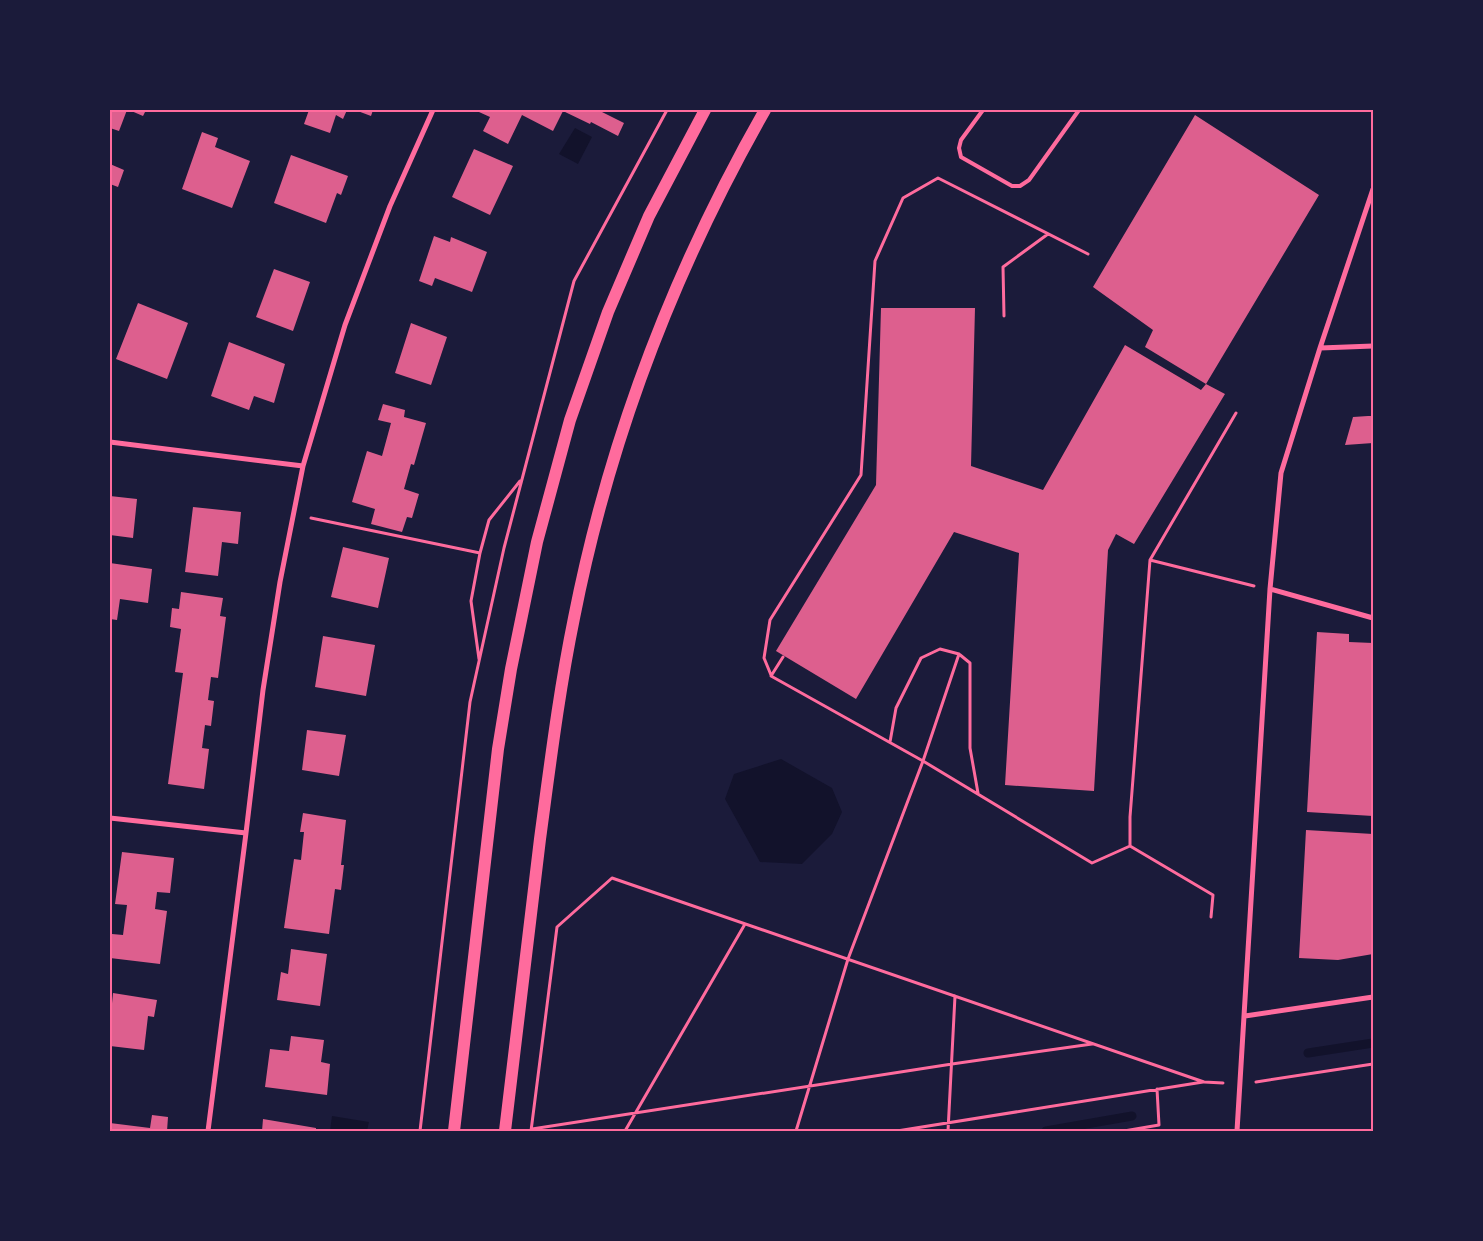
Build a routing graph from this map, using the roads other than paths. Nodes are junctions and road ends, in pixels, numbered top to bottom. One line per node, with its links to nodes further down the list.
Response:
1 (433, 110): 10 (street)
2 (705, 110): 18 (main road)
3 (765, 110): 19 (main road)
4 (983, 110): 5 (lane)
5 (1079, 110)
6 (1373, 189): 8 (street)
7 (1373, 346): 8 (street)
8 (1320, 348): 11 (street)
9 (110, 442): 10 (street)
10 (303, 466): 14 (street)
11 (1270, 589): 12 (street); 16 (street)
12 (1373, 618)
13 (110, 818): 14 (street)
14 (246, 833): 17 (street)
15 (1373, 997): 16 (street)
16 (1245, 1016): 20 (street)
17 (208, 1131)
18 (454, 1131)
19 (505, 1131)
20 (1237, 1131)

